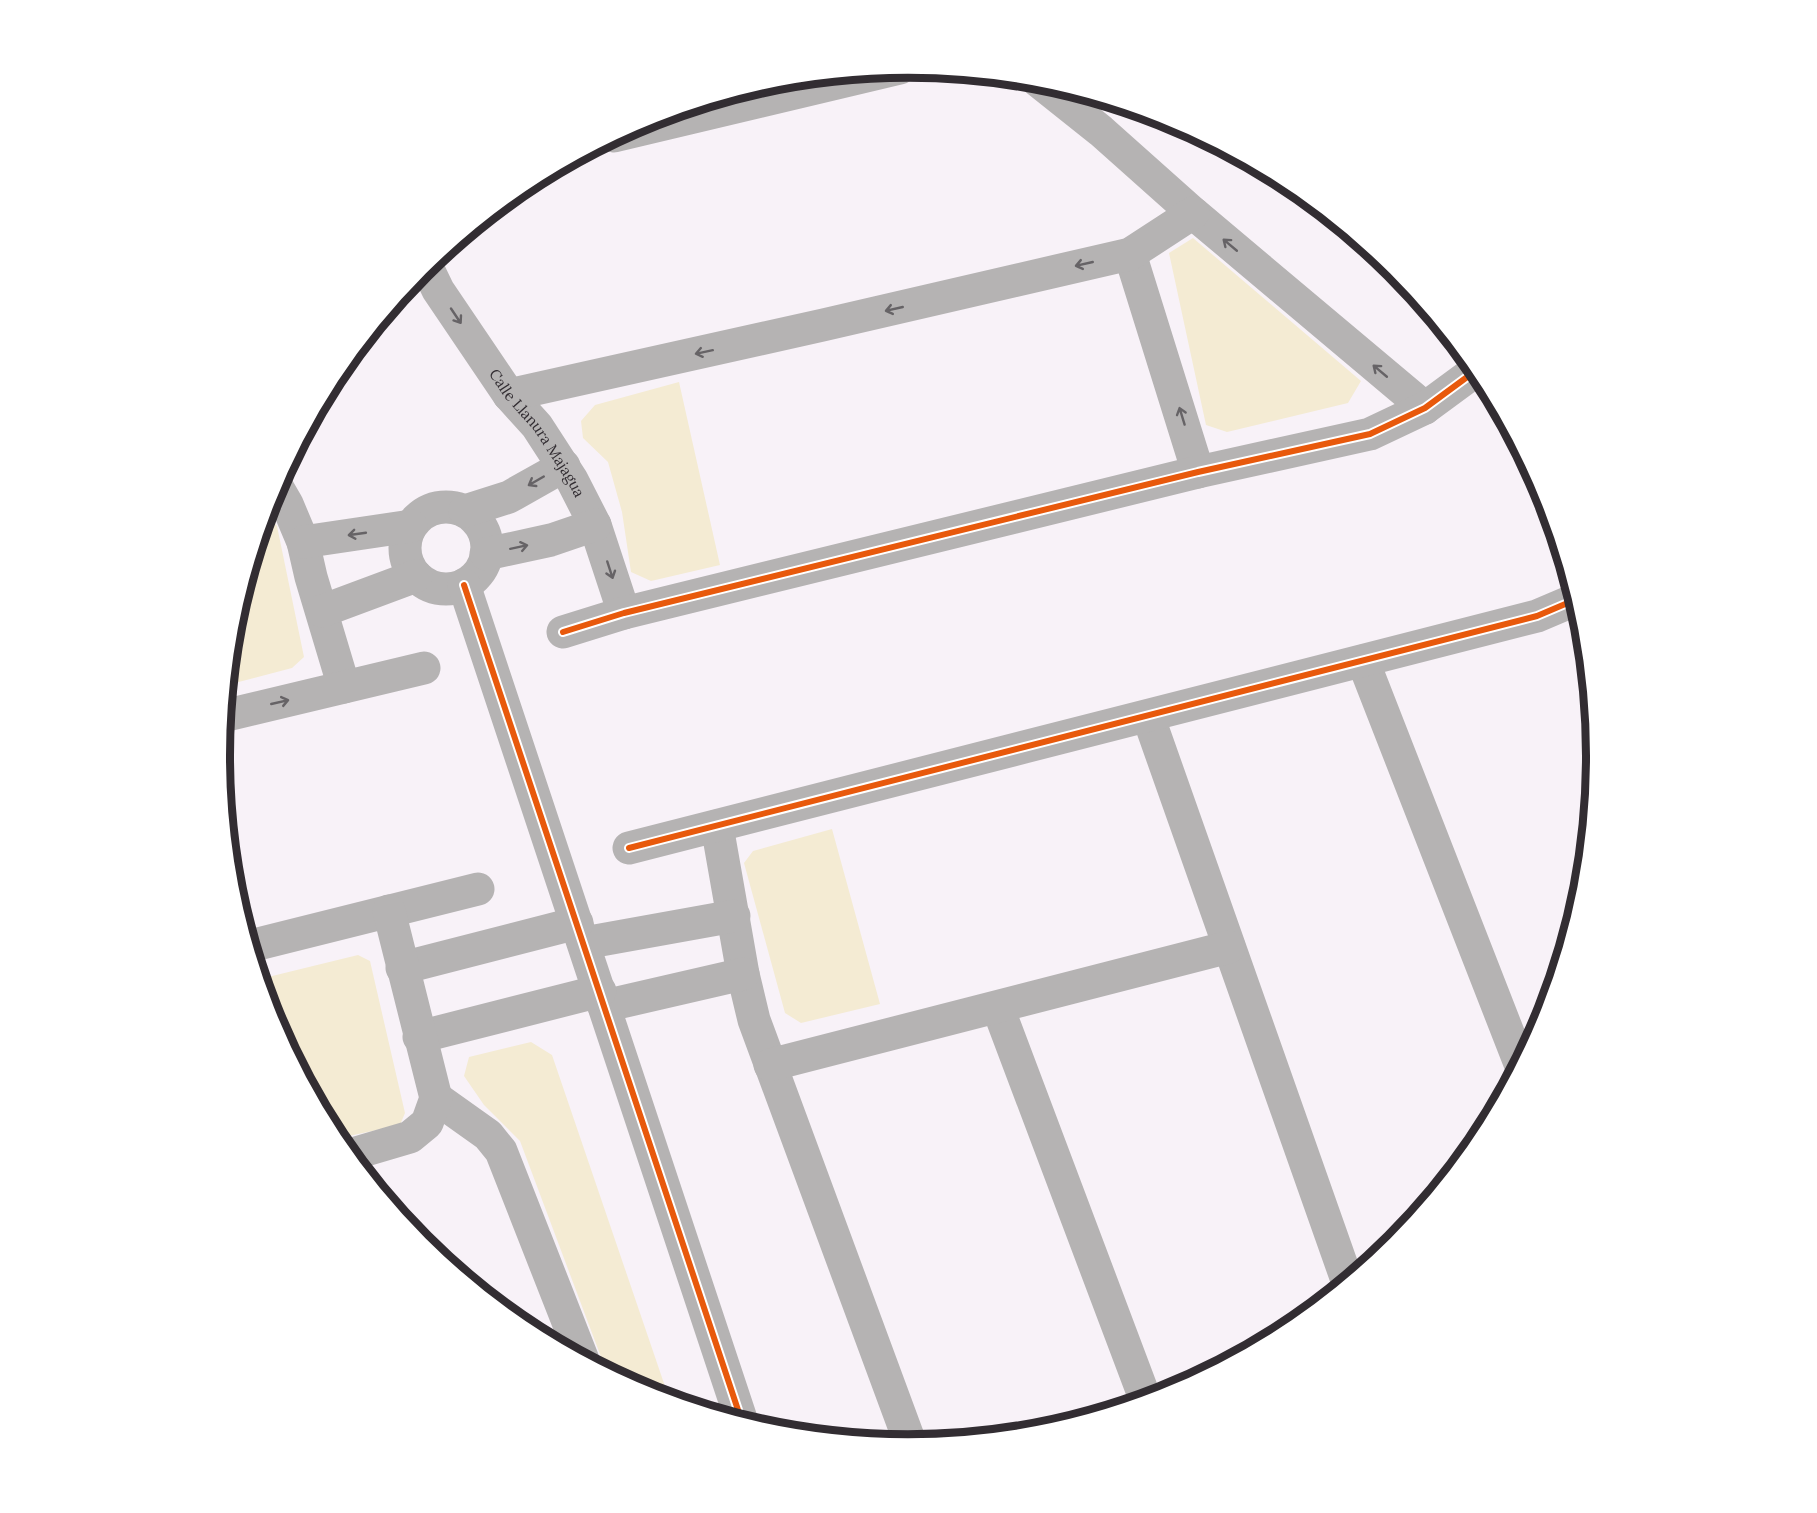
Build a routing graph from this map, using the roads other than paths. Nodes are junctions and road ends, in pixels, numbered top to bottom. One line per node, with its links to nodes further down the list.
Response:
1 (844, 81): 3 (street)
2 (1055, 94): 4 (street)
3 (664, 124)
4 (1193, 213): 5 (street); 9 (street, one-way to 4)
5 (1130, 254): 8 (street, one-way to 8); 11 (street, one-way to 5)
6 (431, 275): 8 (street, Calle Llanura Majagua, one-way to 8)
7 (1470, 375): 9 (street)
8 (509, 395): 10 (street, Calle Llanura Majagua)
9 (1425, 408): 11 (street)
10 (564, 466): 13 (street, one-way to 13); 14 (street, Calle Llanura Majagua)
11 (1198, 472): 22 (street)
12 (282, 496): 16 (street)
13 (465, 511): 15 (street); 17 (street)
14 (595, 525): 17 (street, one-way to 14); 22 (street, Calle Llanura Majagua, one-way to 22)
15 (411, 526): 16 (street, one-way to 16); 18 (street)
16 (303, 542): 21 (street)
17 (486, 554): 19 (street)
18 (416, 576): 19 (street); 21 (street)
19 (464, 585): 34 (street)
20 (1569, 602): 24 (street)
21 (322, 611): 26 (street)
22 (624, 613): 23 (street)
23 (563, 632)
24 (1363, 661): 28 (street); 42 (street)
25 (424, 668): 26 (street)
26 (344, 687): 27 (street, one-way to 26)
27 (231, 714)
28 (1148, 716): 29 (street); 36 (street)
29 (717, 826): 30 (street); 33 (street)
30 (629, 848)
31 (478, 889): 32 (street)
32 (389, 911): 35 (street); 37 (street)
33 (734, 916): 34 (street); 38 (street)
34 (580, 933): 37 (street); 39 (street)
35 (257, 944)
36 (1229, 947): 40 (street); 46 (street)
37 (402, 968): 41 (street)
38 (743, 974): 39 (street); 43 (street)
39 (602, 999): 41 (street); 49 (street)
40 (998, 1008): 43 (street); 48 (street)
41 (419, 1037): 44 (street)
42 (1517, 1056)
43 (770, 1065): 50 (street)
44 (435, 1098): 45 (street); 47 (street)
45 (358, 1152)
46 (1345, 1276)
47 (579, 1349)
48 (1143, 1393)
49 (739, 1413)
50 (907, 1435)

